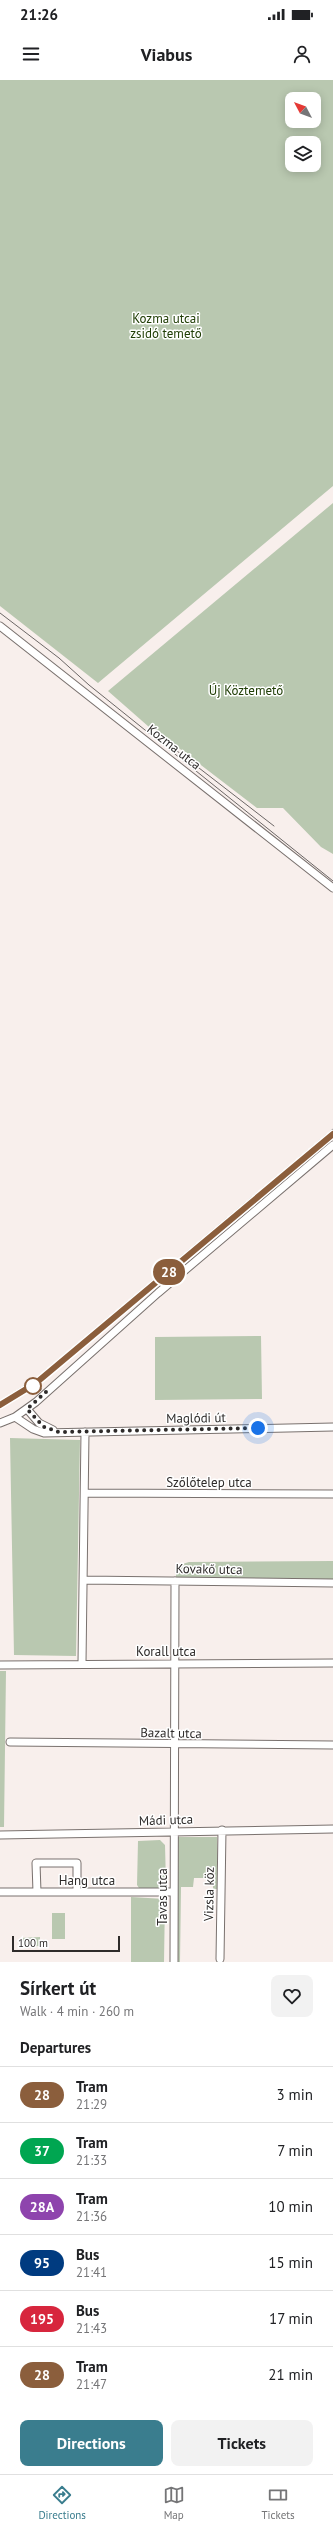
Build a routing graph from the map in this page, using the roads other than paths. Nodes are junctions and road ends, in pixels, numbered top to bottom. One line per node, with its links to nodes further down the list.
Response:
1 (0, 626): 2 (street, Kozma utca)
2 (333, 888)
3 (333, 1145): 4 (street)
4 (27, 1409): 5 (street); 8 (street, Maglódi út)
5 (15, 1417): 6 (street); 8 (street, Maglódi út)
6 (0, 1423)
7 (333, 1427): 9 (street, Maglódi út)
8 (59, 1432): 9 (street, Maglódi út)
9 (85, 1432): 10 (street)
10 (86, 1494): 11 (street, Szőlőtelep utca); 12 (street)
11 (333, 1494)
12 (84, 1580): 13 (street, Kovakő utca); 16 (street)
13 (175, 1581): 14 (street, Kovakő utca); 17 (street, Tavas utca)
14 (333, 1583): 15 (street)
15 (333, 1591)
16 (82, 1663): 17 (street, Korall utca); 19 (street, Korall utca)
17 (175, 1663): 18 (street, Korall utca); 21 (street, Tavas utca)
18 (333, 1663)
19 (0, 1665)
20 (10, 1742): 21 (street, Bazalt utca)
21 (175, 1745): 22 (street, Bazalt utca); 25 (street, Tavas utca)
22 (333, 1745)
23 (333, 1829): 24 (street, Mádi utca)
24 (222, 1830): 25 (street, Mádi utca); 31 (street, Vizsla köz)
25 (175, 1832): 26 (street, Mádi utca); 30 (street, Tavas utca)
26 (0, 1835)
27 (0, 1892): 28 (street, Hang utca)
28 (37, 1892): 29 (street, Hang utca); 29 (street)
29 (77, 1892): 30 (street, Hang utca)
30 (174, 1892): 32 (street, Tavas utca)
31 (220, 1959)
32 (174, 1962)

